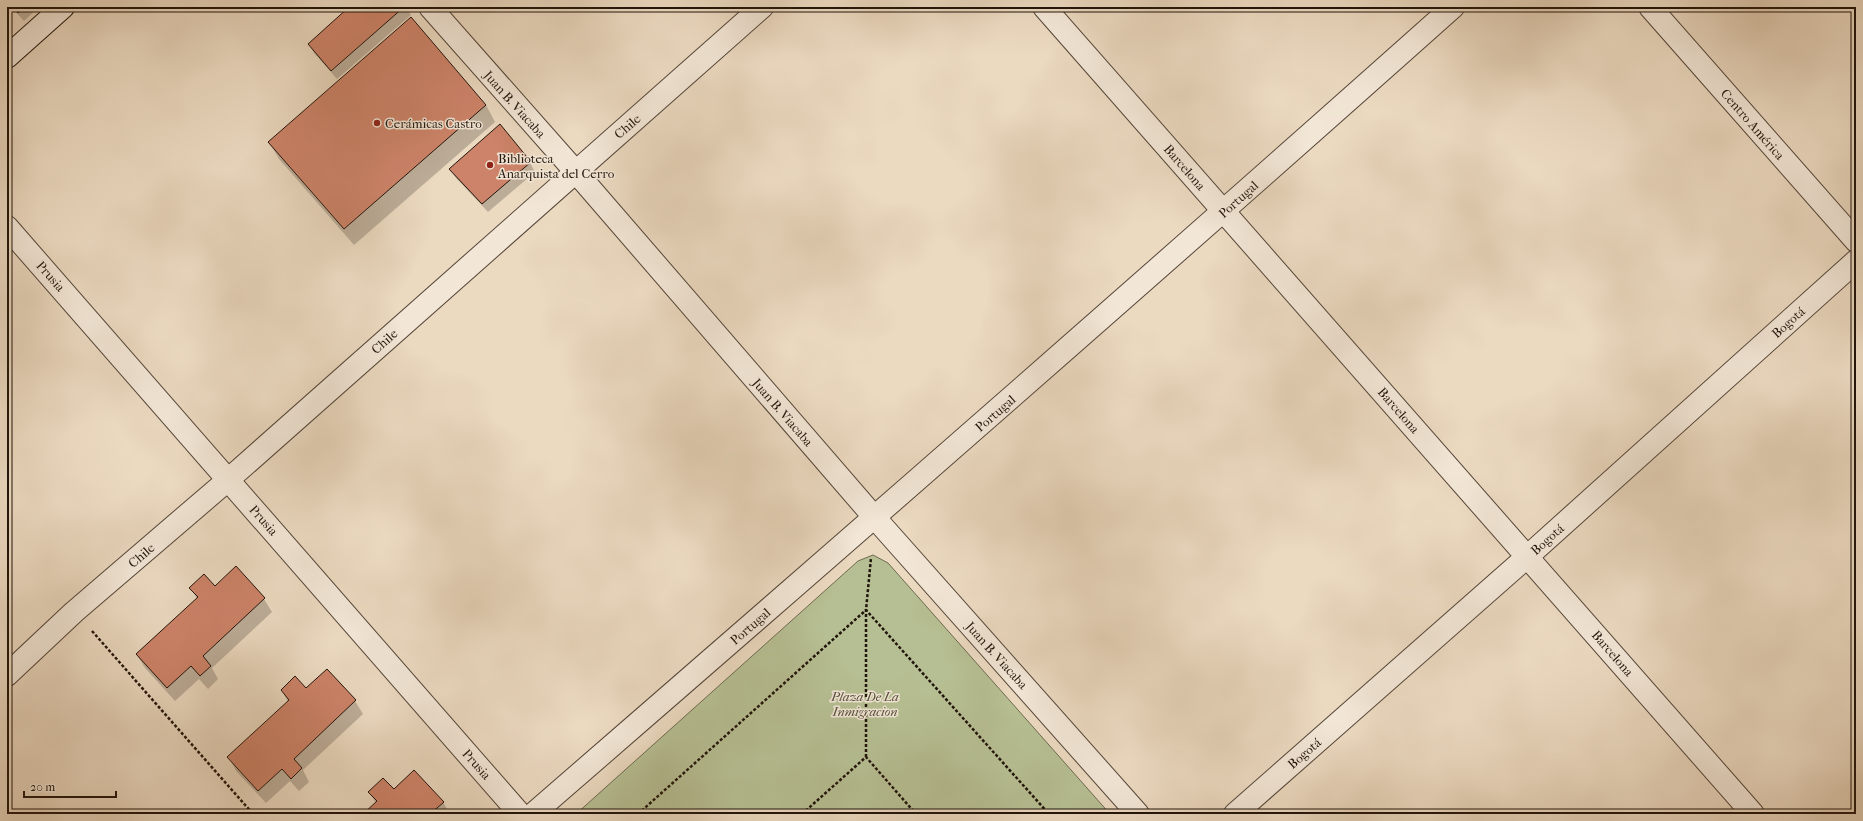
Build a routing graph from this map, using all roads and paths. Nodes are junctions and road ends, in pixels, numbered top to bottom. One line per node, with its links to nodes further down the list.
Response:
1 (63, 7): 7 (street)
2 (430, 7): 8 (street, Juan B. Viacaba)
3 (762, 7): 8 (street, Chile)
4 (1044, 7): 9 (street, Barcelona)
5 (1453, 7): 9 (street, Portugal)
6 (1650, 7): 11 (street, Centro América)
7 (7, 57)
8 (575, 171): 13 (street, Chile); 14 (street, Juan B. Viacaba)
9 (1224, 212): 14 (street, Portugal); 16 (street, Barcelona)
10 (7, 227): 13 (street, Prusia)
11 (1856, 241)
12 (1856, 260): 16 (street, Bogotá)
13 (229, 479): 18 (street, Chile); 22 (street, Prusia)
14 (875, 518): 23 (street, Portugal); 28 (street, Juan B. Viacaba)
15 (871, 555): 17 (path)
16 (1528, 556): 29 (street, Bogotá); 30 (street, Barcelona)
17 (866, 610): 20 (path); 24 (path); 27 (path)
18 (74, 612): 19 (street, Chile); 21 (path)
19 (7, 675)
20 (866, 757): 25 (path); 26 (path)
21 (253, 814)
22 (520, 814)
23 (532, 814)
24 (638, 814)
25 (802, 814)
26 (916, 814)
27 (1049, 814)
28 (1138, 814)
29 (1235, 814)
30 (1754, 814)

